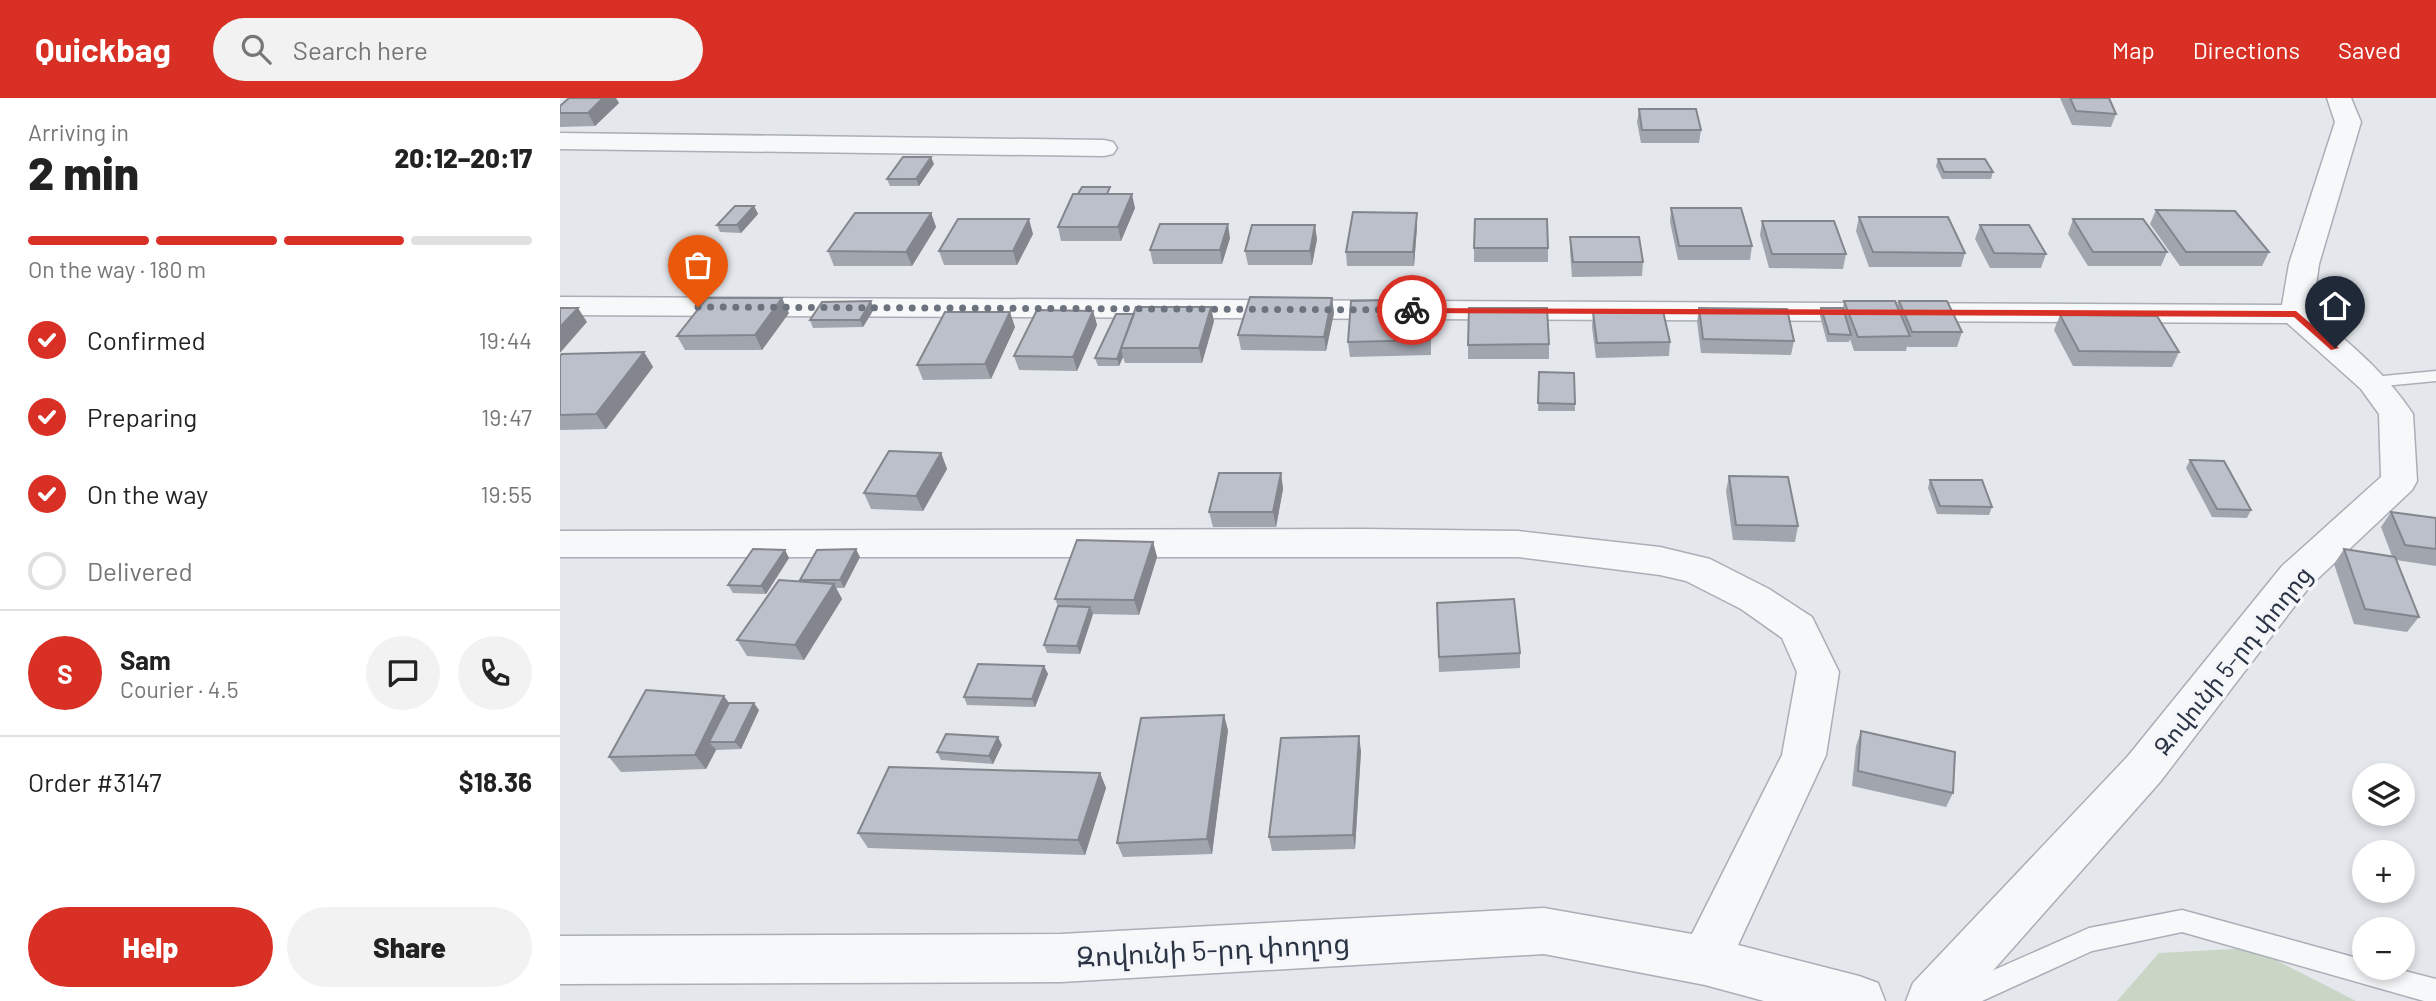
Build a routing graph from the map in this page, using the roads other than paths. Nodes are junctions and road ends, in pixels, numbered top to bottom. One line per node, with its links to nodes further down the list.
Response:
1 (2339, 98): 5 (street)
2 (560, 141): 3 (street)
3 (1104, 148)
4 (560, 306): 5 (street)
5 (2296, 314): 7 (street, Զովունի 5-րդ փողոց)
6 (2436, 376): 7 (lane)
7 (2373, 382): 13 (street, Զովունի 5-րդ փողոց)
8 (560, 544): 10 (street)
9 (560, 960): 10 (street, Զովունի 5-րդ փողոց)
10 (1705, 961): 12 (street, Զովունի 5-րդ փողոց)
11 (2436, 992): 14 (lane)
12 (1858, 1001)
13 (1932, 1001)
14 (1953, 1001)

